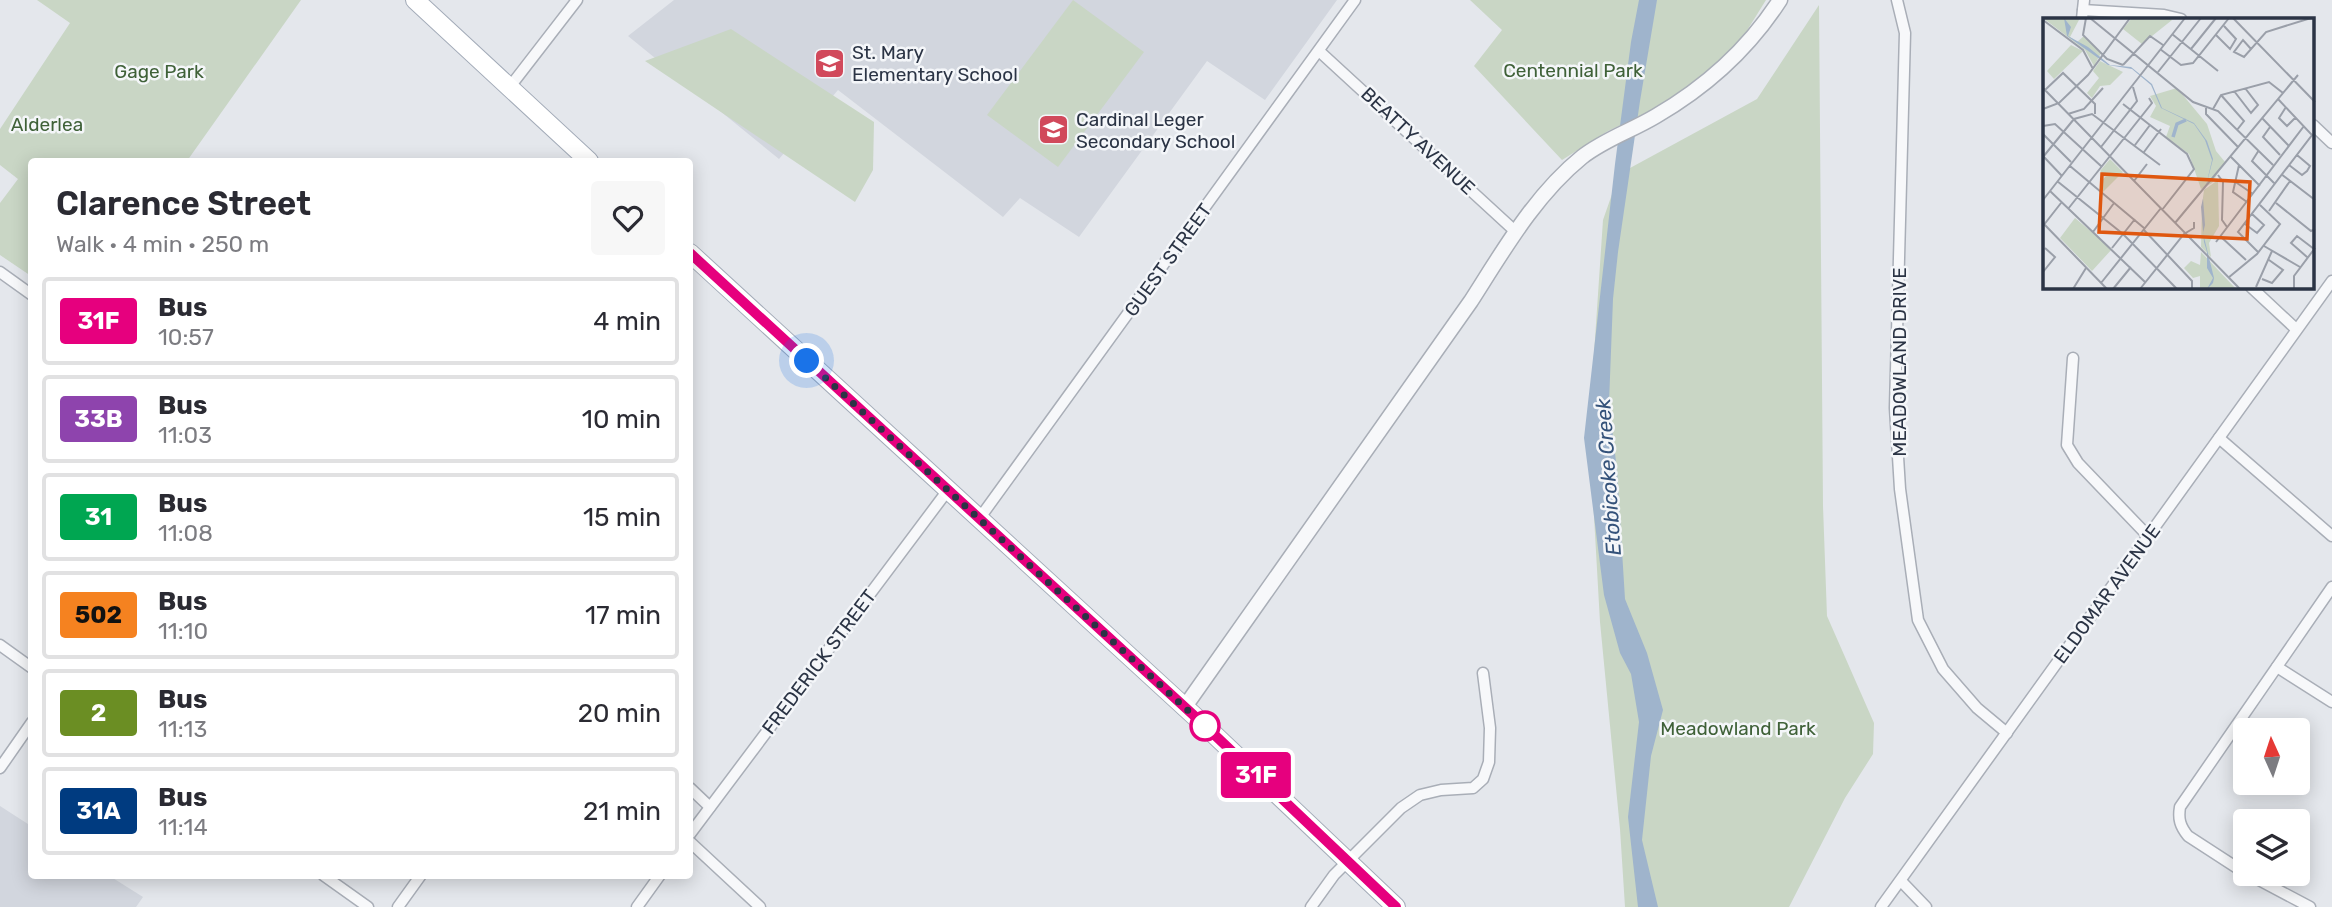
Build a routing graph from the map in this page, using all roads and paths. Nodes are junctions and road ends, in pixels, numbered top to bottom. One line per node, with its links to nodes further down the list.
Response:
1 (415, 0): 9 (main road)
2 (576, 0): 9 (street)
3 (1355, 0): 8 (street, GUEST STREET)
4 (1780, 0): 13 (street)
5 (1897, 0): 34 (street, MEADOWLAND DRIVE)
6 (2083, 10): 7 (street)
7 (2177, 18)
8 (1320, 51): 13 (street, BEATTY AVENUE); 23 (street, GUEST STREET)
9 (509, 88): 12 (main road)
10 (2314, 126): 11 (street)
11 (2332, 142)
12 (586, 158)
13 (1516, 232): 32 (street)
14 (693, 256): 22 (main road)
15 (0, 272): 18 (street)
16 (2332, 281): 19 (street, ELDOMAR AVENUE)
17 (2253, 289): 19 (street)
18 (28, 292)
19 (2296, 329): 21 (street, ELDOMAR AVENUE)
20 (2073, 358): 25 (street)
21 (2219, 438): 24 (street); 25 (street, ELDOMAR AVENUE)
22 (948, 490): 23 (main road); 37 (street, FREDERICK STREET)
23 (979, 519): 32 (main road)
24 (2332, 536)
25 (2149, 537): 34 (street, ELDOMAR AVENUE)
26 (2332, 587): 29 (street)
27 (0, 645): 28 (street)
28 (28, 665)
29 (2277, 667): 31 (street); 41 (street)
30 (1483, 673): 40 (street)
31 (2332, 702)
32 (1184, 708): 40 (main road)
33 (28, 728): 35 (street)
34 (2007, 733): 45 (street, ELDOMAR AVENUE)
35 (0, 768)
36 (693, 791): 37 (street)
37 (710, 807): 38 (street, FREDERICK STREET)
38 (693, 830)
39 (693, 845): 50 (street)
40 (1347, 862): 51 (street); 52 (main road)
41 (2233, 865)
42 (329, 879): 47 (street)
43 (418, 879): 48 (street)
44 (657, 879): 49 (street)
45 (1901, 881): 53 (street, ELDOMAR AVENUE); 54 (street)
46 (2270, 886): 55 (street)
47 (368, 907)
48 (398, 907)
49 (637, 907)
50 (760, 907)
51 (1311, 907)
52 (1396, 907)
53 (1881, 907)
54 (1926, 907)
55 (2310, 907)

